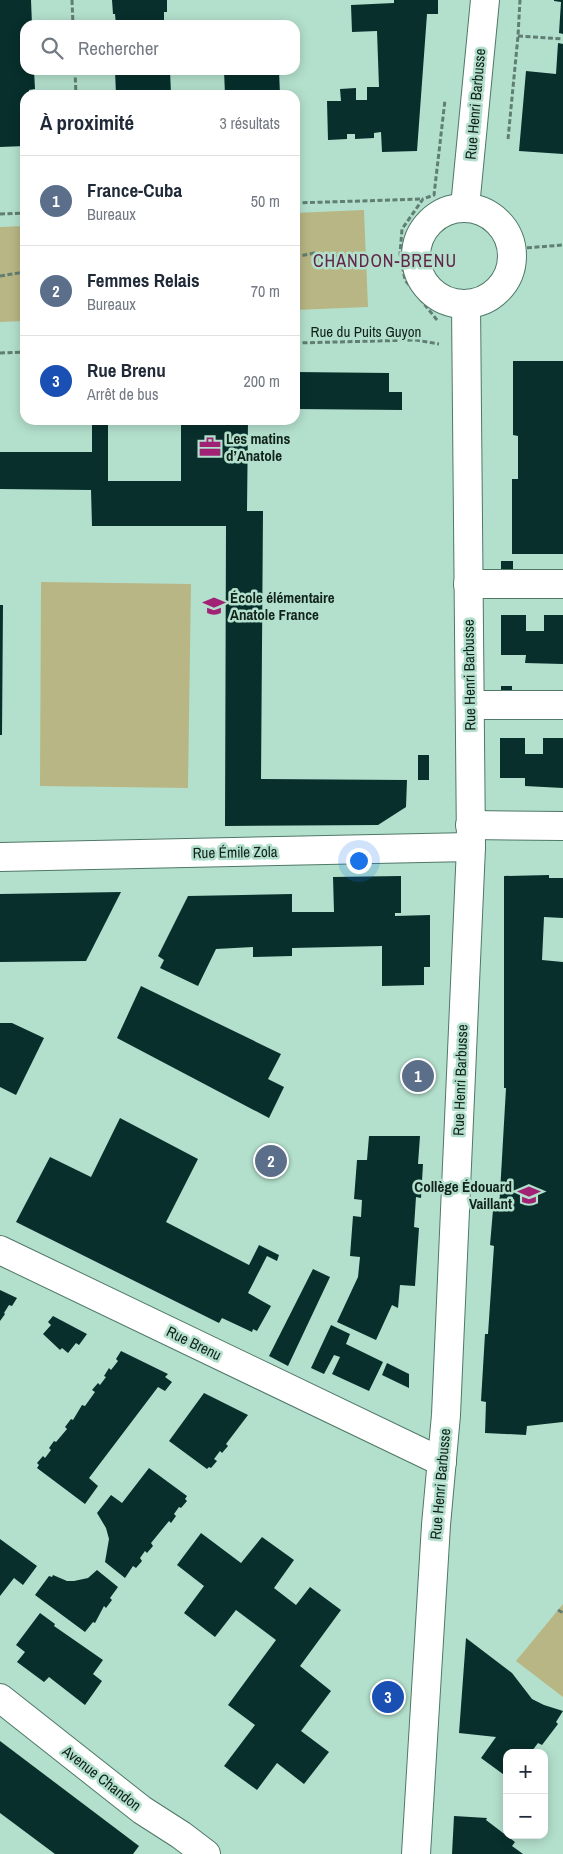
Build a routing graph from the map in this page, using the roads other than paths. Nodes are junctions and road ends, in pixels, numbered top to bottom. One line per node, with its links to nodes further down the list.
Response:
1 (485, 0): 2 (street, Rue Henri Barbusse)
2 (465, 207): 3 (street); 3 (street)
3 (466, 304): 4 (street, Rue Henri Barbusse)
4 (468, 584): 5 (street); 6 (street, Rue Henri Barbusse)
5 (563, 584)
6 (470, 705): 7 (street); 9 (street, Rue Henri Barbusse)
7 (563, 705)
8 (563, 826): 9 (street, Rue Émile Zola)
9 (471, 836): 10 (street, Rue Émile Zola); 12 (street, Rue Henri Barbusse)
10 (0, 857)
11 (0, 1250): 12 (street, Rue Brenu)
12 (442, 1462): 16 (street, Rue Henri Barbusse)
13 (0, 1698): 14 (street, Avenue Chandon)
14 (173, 1844): 15 (street, Avenue Chandon)
15 (206, 1854)
16 (416, 1854)

